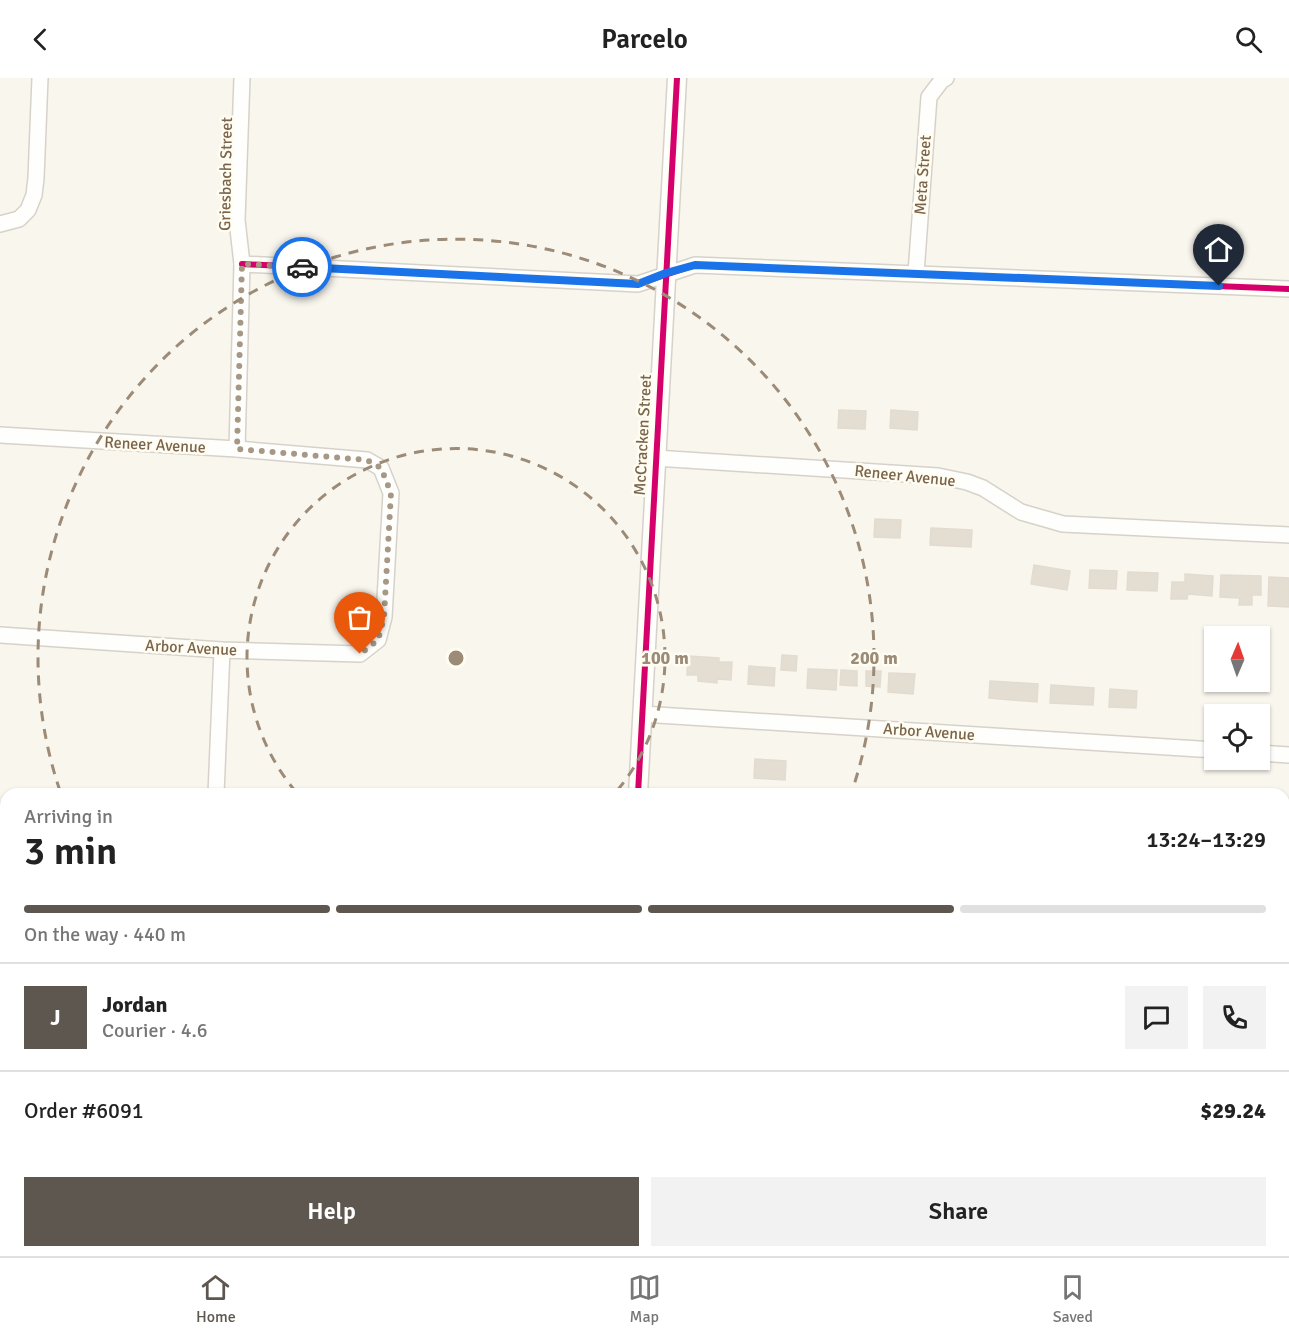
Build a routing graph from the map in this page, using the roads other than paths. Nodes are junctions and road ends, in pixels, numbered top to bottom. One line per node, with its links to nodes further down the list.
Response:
1 (40, 78): 5 (street)
2 (242, 78): 6 (street, Griesbach Street)
3 (677, 78): 7 (street, McCracken Street)
4 (944, 79): 8 (street, Meta Street)
5 (0, 224)
6 (242, 264): 7 (street); 11 (street, Griesbach Street)
7 (666, 273): 8 (street); 12 (street, McCracken Street)
8 (916, 273): 9 (street)
9 (1289, 289)
10 (0, 435): 11 (street, Reneer Avenue)
11 (237, 449): 15 (street, Reneer Avenue)
12 (655, 458): 13 (street, Reneer Avenue); 17 (street, McCracken Street)
13 (1289, 535)
14 (0, 635): 16 (street, Arbor Avenue)
15 (378, 640): 16 (street, Arbor Avenue)
16 (222, 650): 21 (street)
17 (642, 714): 18 (street, Arbor Avenue); 22 (street, McCracken Street)
18 (1204, 749)
19 (1270, 754): 20 (street)
20 (1289, 755)
21 (216, 788)
22 (638, 788)

